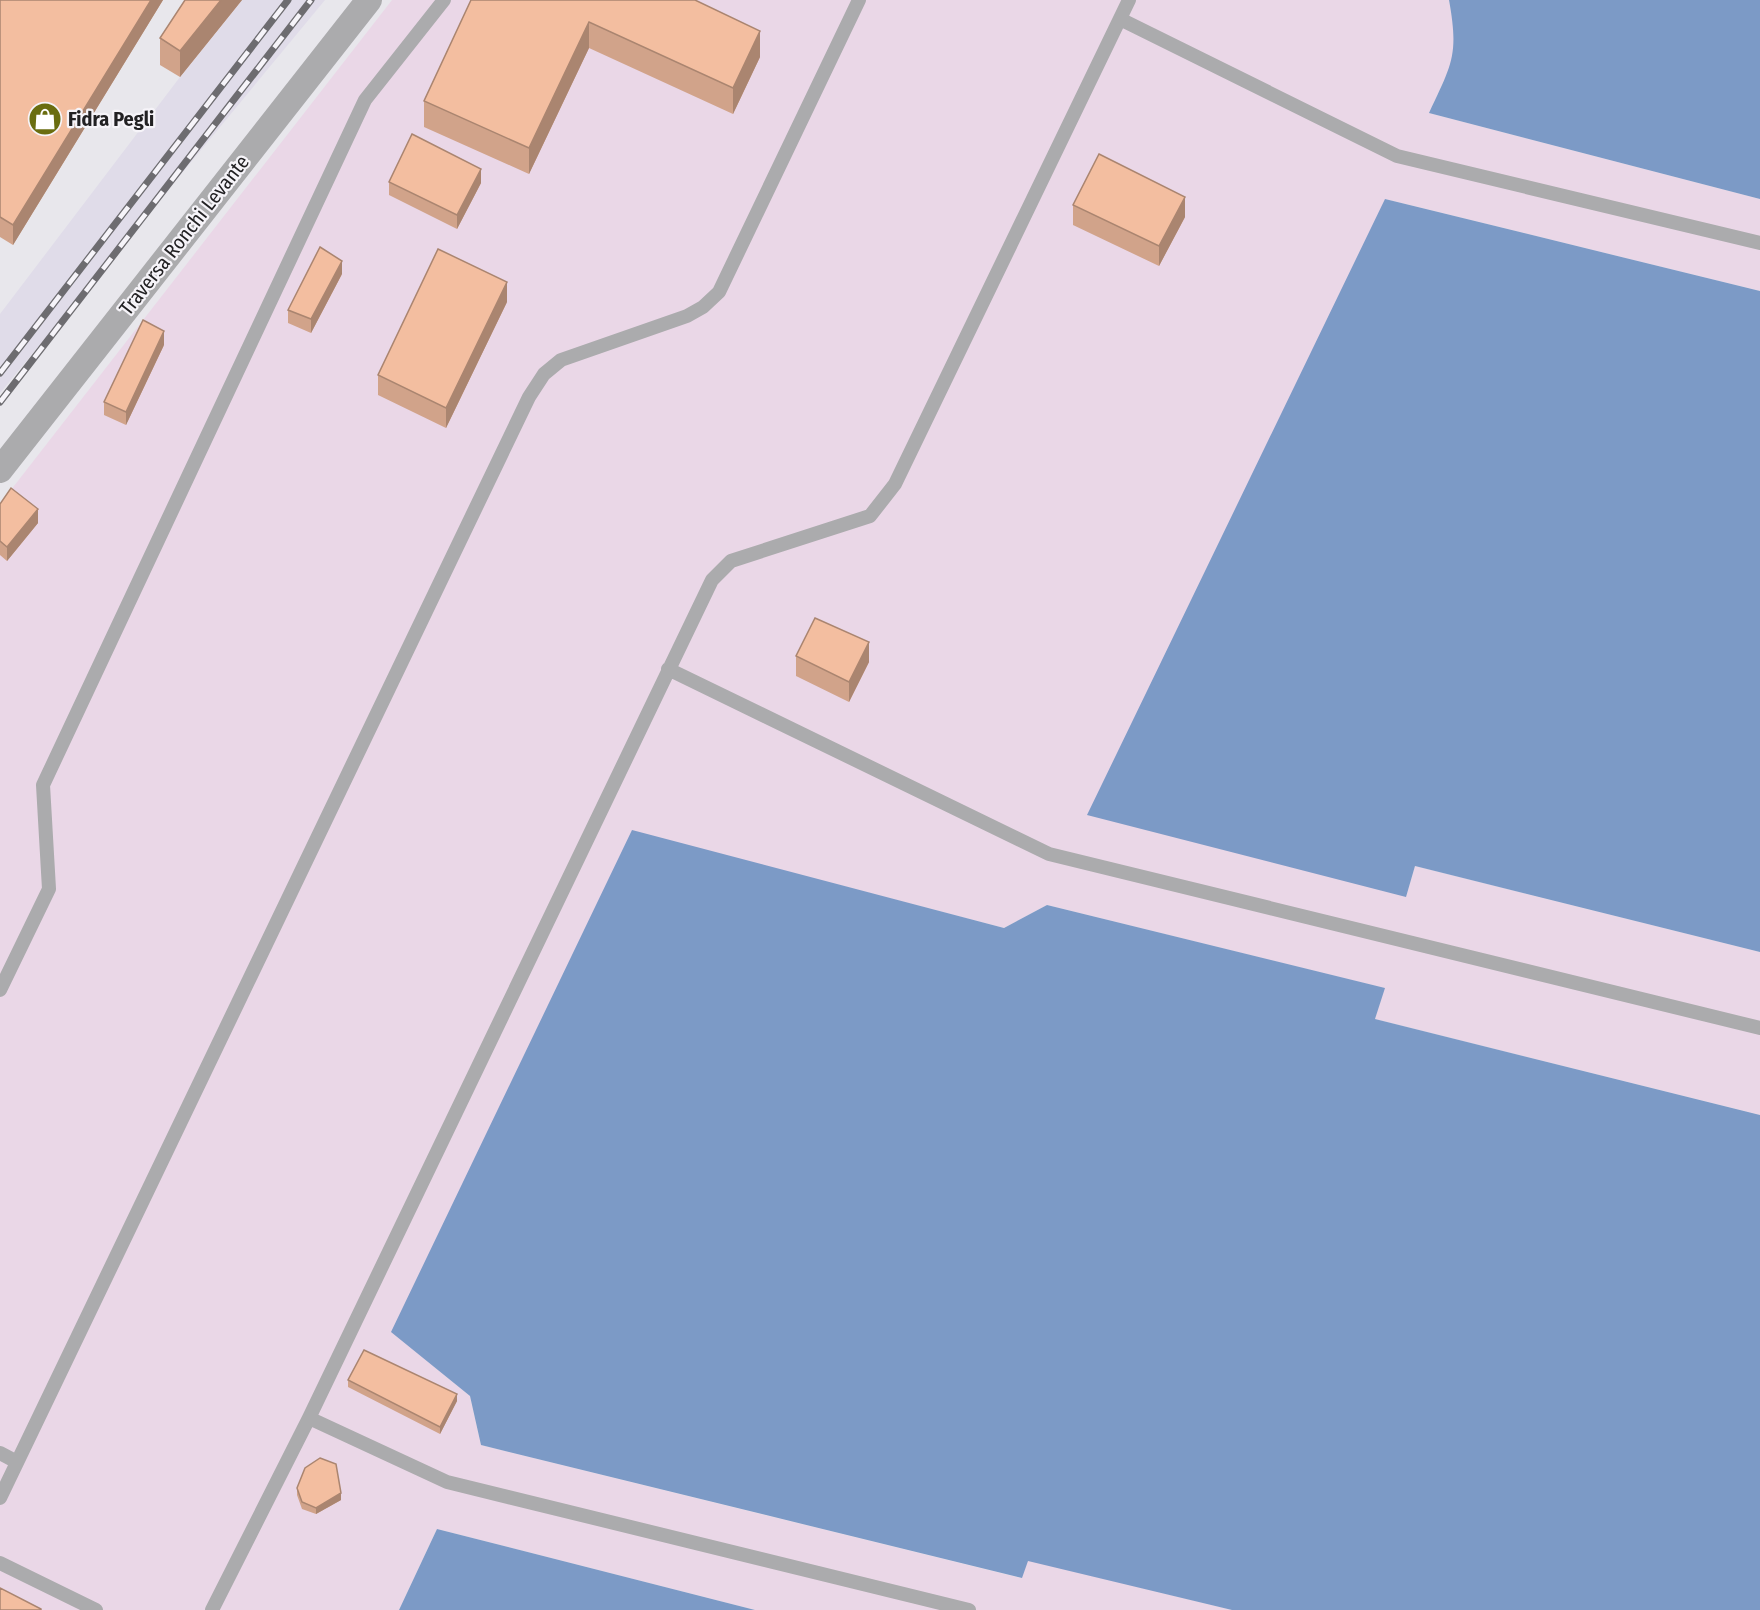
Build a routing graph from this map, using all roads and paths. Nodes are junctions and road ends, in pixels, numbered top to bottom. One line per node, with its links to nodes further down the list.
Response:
1 (369, 0): 7 (street, Traversa Ronchi Levante)
2 (444, 0): 9 (lane)
3 (860, 0): 13 (lane)
4 (1129, 0): 5 (lane)
5 (1120, 19): 6 (lane); 8 (lane)
6 (1760, 243)
7 (0, 470)
8 (668, 669): 10 (lane); 11 (lane)
9 (0, 990)
10 (1760, 1028)
11 (309, 1418): 17 (lane); 18 (lane)
12 (0, 1454): 13 (lane)
13 (17, 1462): 14 (lane)
14 (0, 1498)
15 (0, 1563): 16 (lane)
16 (96, 1610)
17 (212, 1610)
18 (969, 1610)

